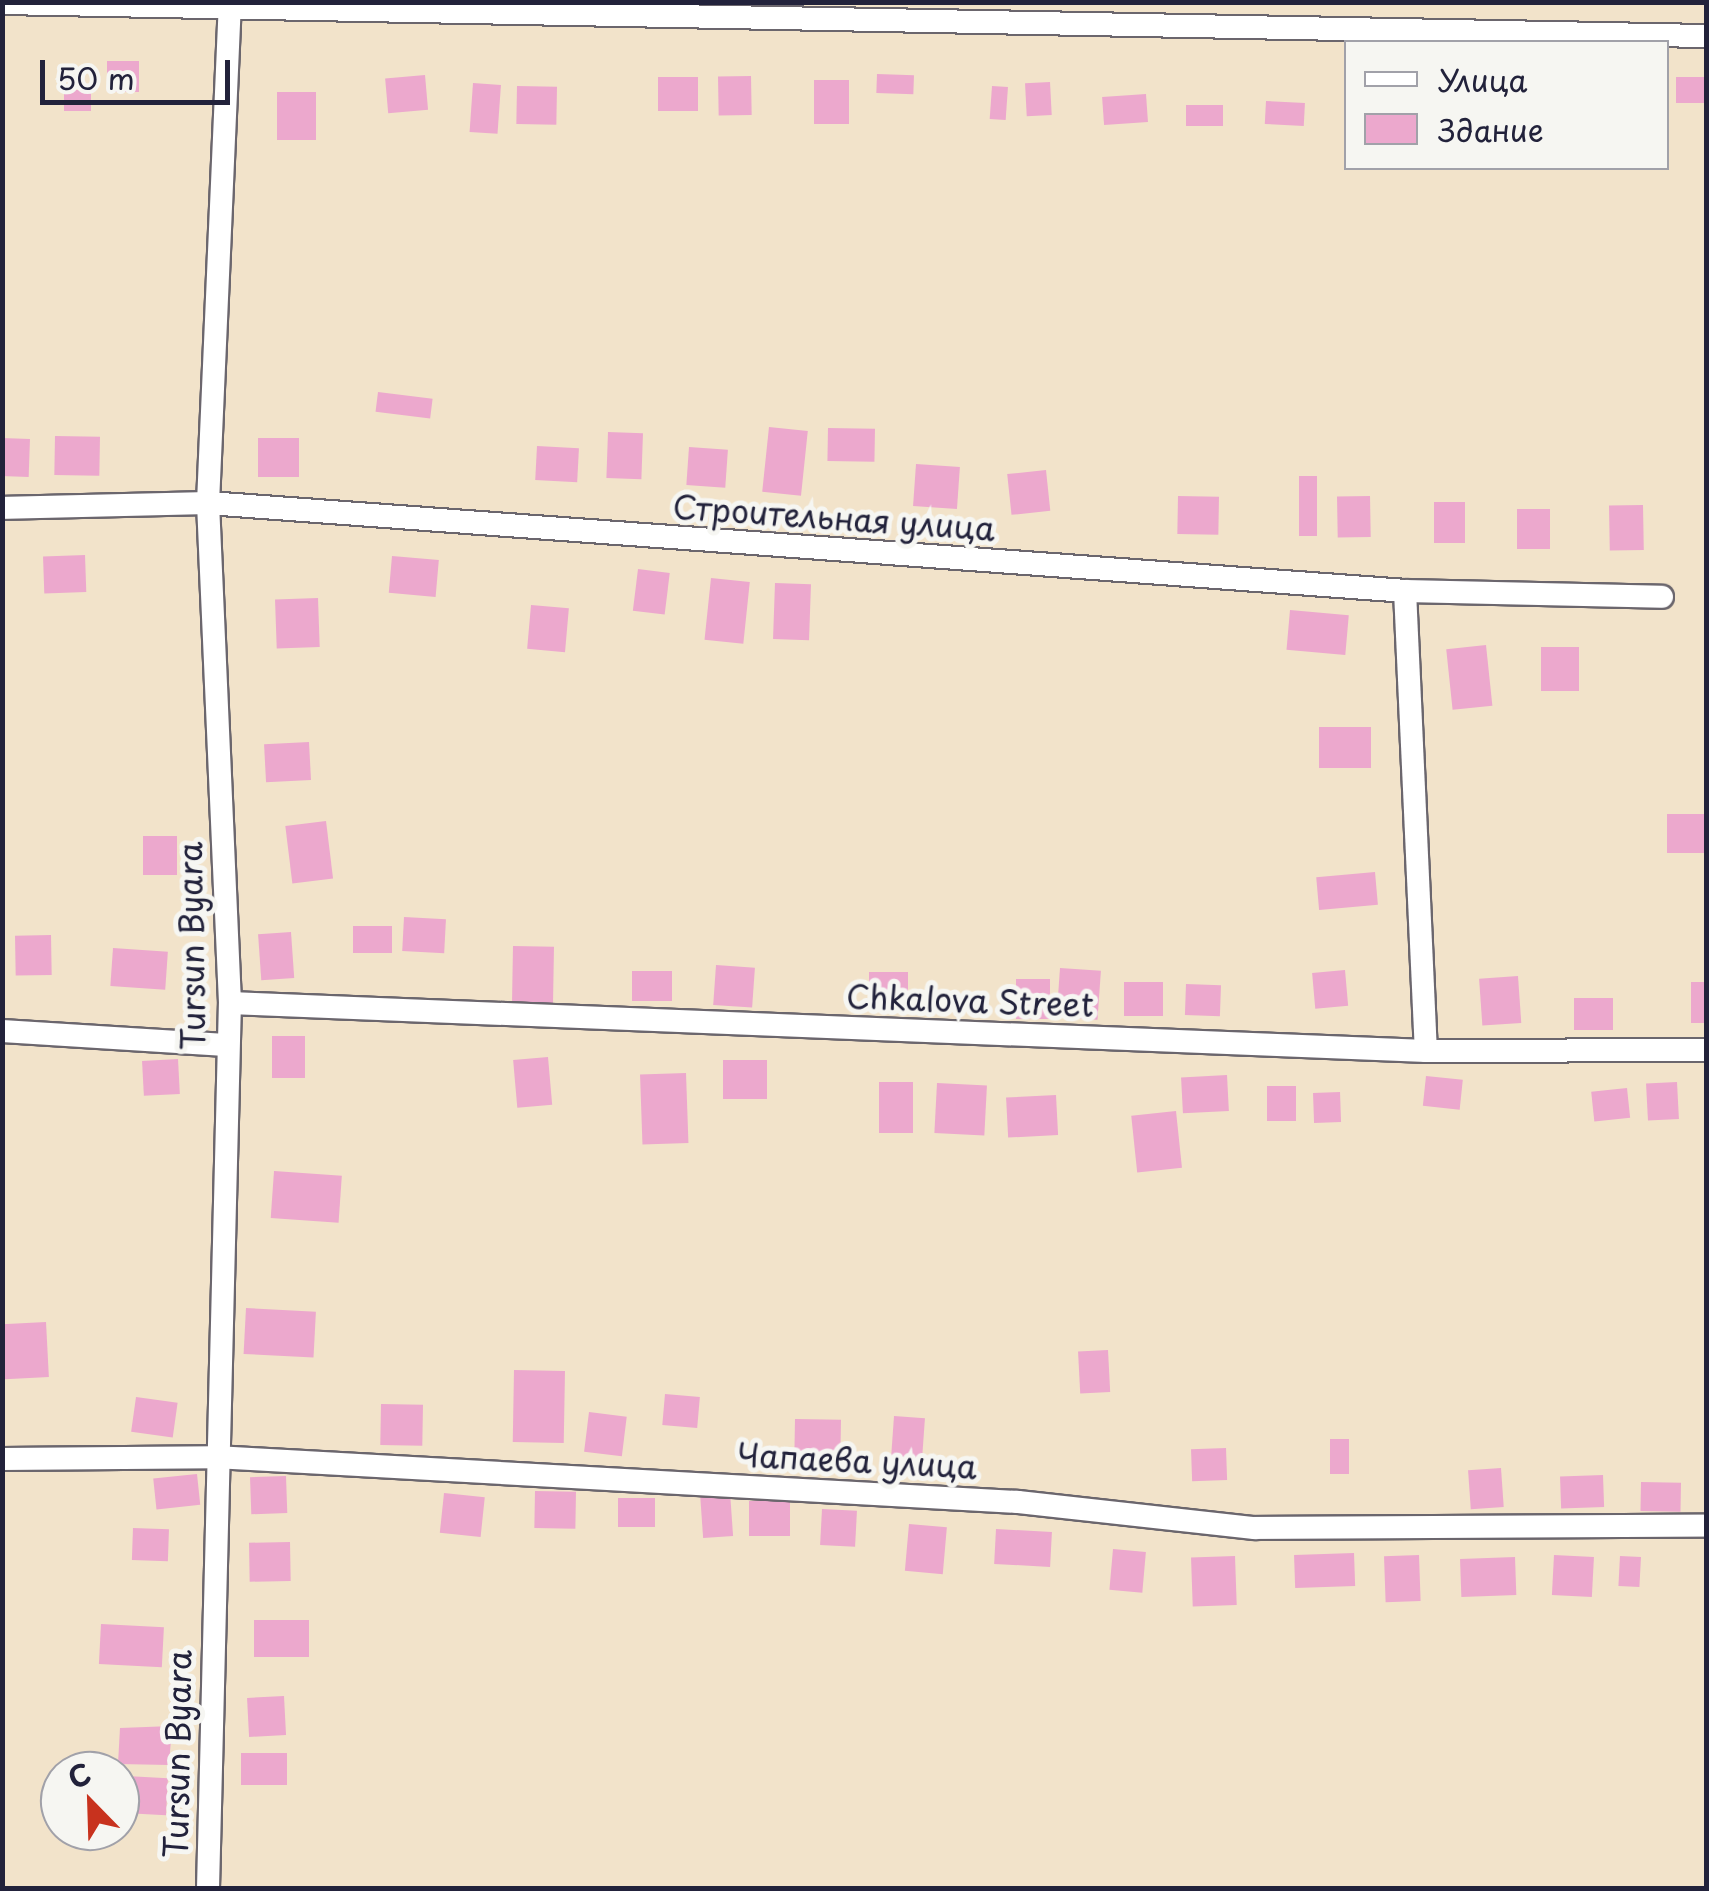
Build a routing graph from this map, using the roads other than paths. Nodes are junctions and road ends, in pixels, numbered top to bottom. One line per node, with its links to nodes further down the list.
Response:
1 (2, 3): 2 (street)
2 (230, 3): 3 (street); 4 (street, Tursun Byara)
3 (1706, 36)
4 (208, 503): 5 (street, Строительная улица); 6 (street, Строительная улица); 8 (street, Tursun Byara)
5 (2, 508)
6 (1405, 591): 7 (street, Строительная улица); 12 (street)
7 (1662, 596)
8 (230, 1003): 10 (street, Tursun Byara); 12 (street, Chkalova Street)
9 (2, 1031): 10 (street)
10 (226, 1046): 13 (street, Tursun Byara)
11 (1706, 1050): 12 (street, Chkalova Street)
12 (1426, 1051)
13 (214, 1456): 14 (street, Чапаева улица); 15 (street, Чапаева улица); 16 (street, Tursun Byara)
14 (2, 1459)
15 (1706, 1526)
16 (208, 1888)

